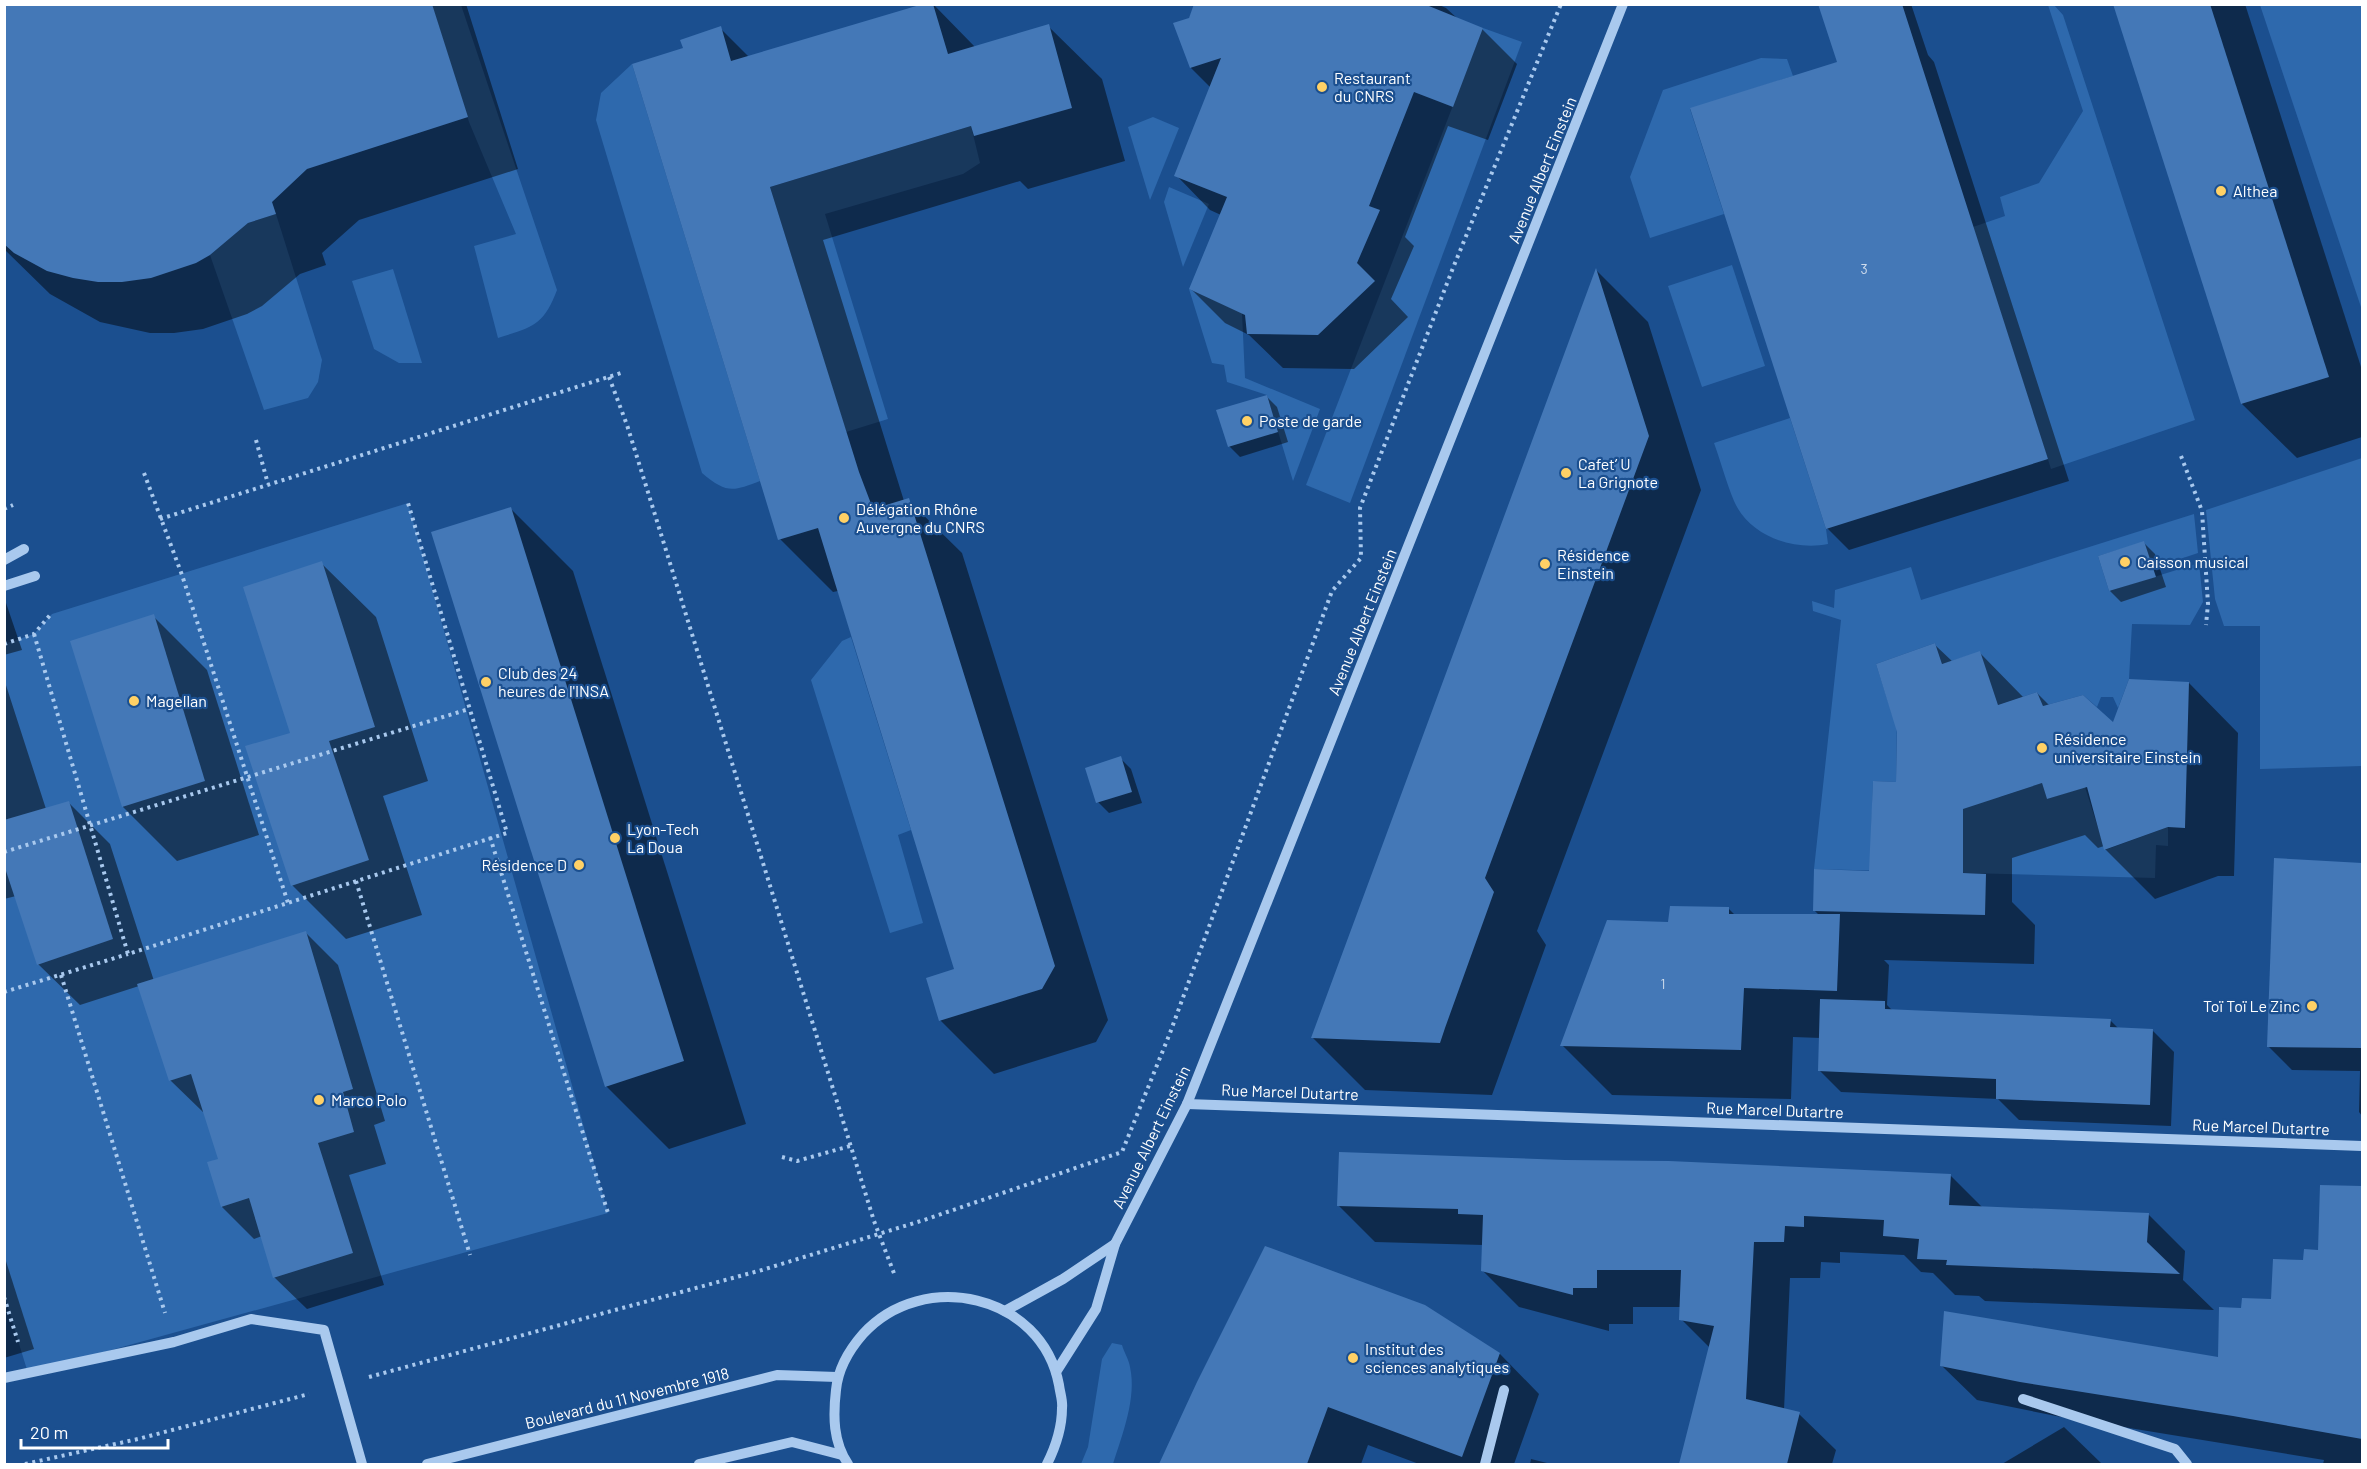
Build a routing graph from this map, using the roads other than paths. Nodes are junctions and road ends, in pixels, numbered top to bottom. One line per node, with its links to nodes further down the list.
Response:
1 (1623, 4): 6 (street, Avenue Albert Einstein)
2 (24, 549): 3 (street)
3 (4, 560)
4 (35, 576): 5 (street)
5 (4, 586)
6 (1187, 1104): 7 (street, Rue Marcel Dutartre); 8 (street, Avenue Albert Einstein)
7 (2362, 1146)
8 (1115, 1244): 9 (street, Avenue Albert Einstein); 10 (street, Avenue Albert Einstein)
9 (1005, 1311): 10 (street); 11 (street)
10 (1056, 1372): 19 (street)
11 (837, 1377): 15 (street); 17 (street, Boulevard du 11 Novembre 1918)
12 (4, 1378): 16 (street)
13 (1504, 1390): 20 (street)
14 (2022, 1399): 21 (street)
15 (845, 1460): 18 (street)
16 (362, 1464)
17 (427, 1464)
18 (699, 1464)
19 (1047, 1464)
20 (1485, 1464)
21 (2187, 1464)

